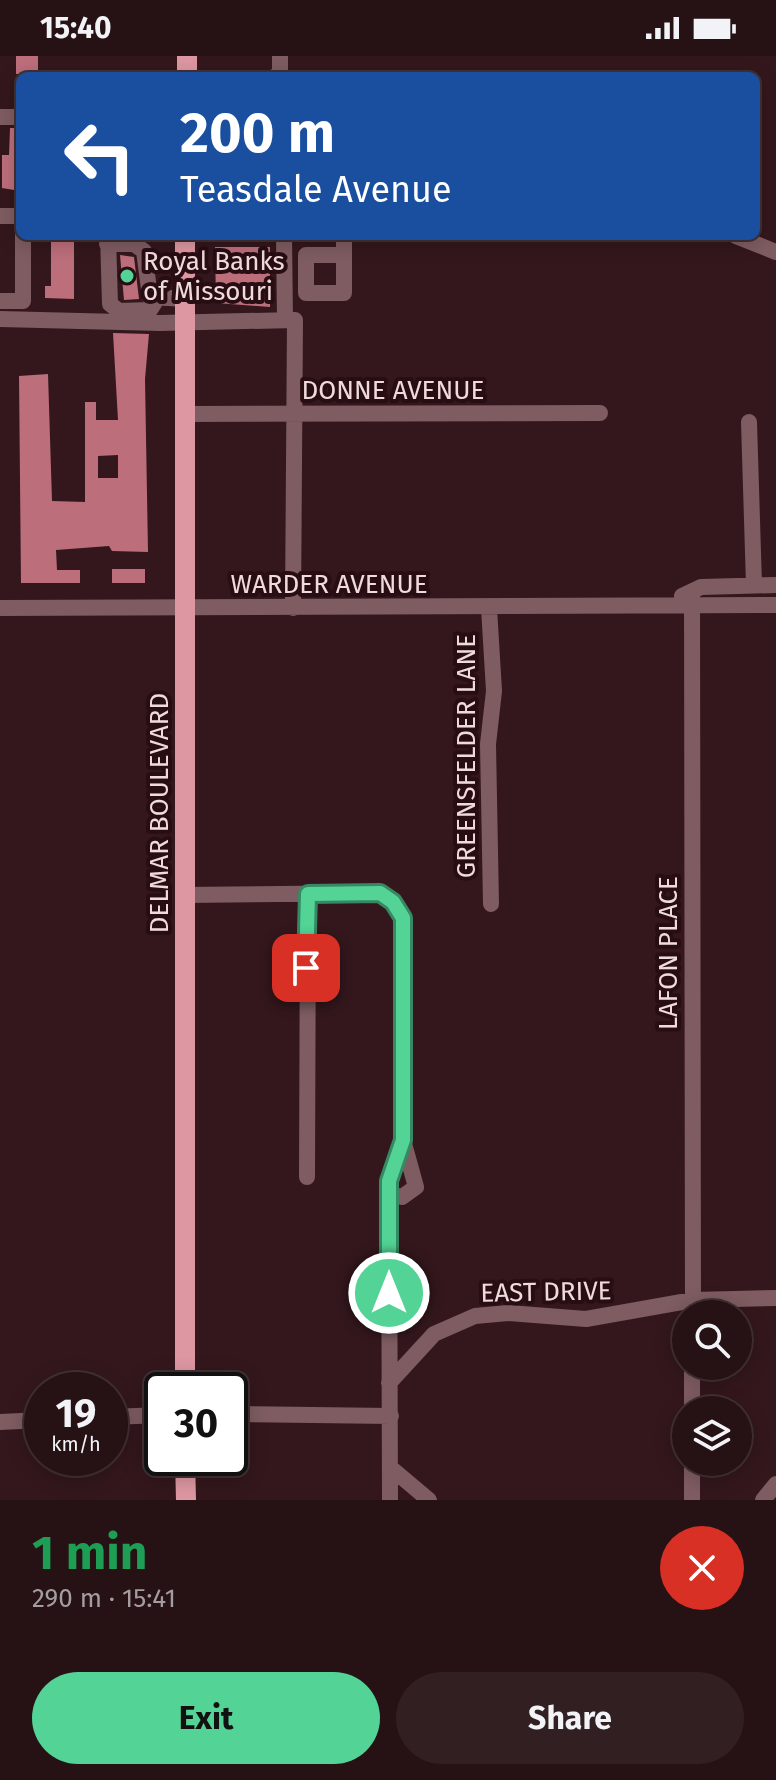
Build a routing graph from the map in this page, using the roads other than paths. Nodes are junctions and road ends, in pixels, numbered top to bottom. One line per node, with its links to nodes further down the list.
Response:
1 (23, 240): 11 (street)
2 (108, 240): 9 (street); 9 (street)
3 (185, 240): 10 (main road, DELMAR BOULEVARD)
4 (284, 240): 13 (street)
5 (344, 240): 8 (street)
6 (746, 240): 7 (street)
7 (776, 252)
8 (344, 255)
9 (157, 299): 10 (street)
10 (186, 299): 14 (main road, DELMAR BOULEVARD)
11 (0, 301)
12 (0, 319): 14 (street)
13 (285, 320): 14 (street); 17 (street)
14 (186, 321): 16 (main road, DELMAR BOULEVARD)
15 (600, 413): 17 (street, DONNE AVENUE)
16 (186, 414): 17 (street, DONNE AVENUE); 24 (main road, DELMAR BOULEVARD)
17 (295, 414): 25 (street)
18 (749, 422): 19 (street)
19 (754, 585): 20 (street); 21 (street)
20 (776, 585)
21 (692, 599): 22 (street); 26 (street, WARDER AVENUE); 34 (street, LAFON PLACE)
22 (776, 605)
23 (0, 608): 24 (street, WARDER AVENUE)
24 (186, 608): 25 (street, WARDER AVENUE); 28 (main road, DELMAR BOULEVARD)
25 (293, 608): 26 (street, WARDER AVENUE)
26 (489, 608): 29 (street, GREENSFELDER LANE)
27 (308, 894): 28 (street); 30 (street); 31 (street)
28 (184, 895): 37 (main road, DELMAR BOULEVARD)
29 (491, 904)
30 (403, 1140): 32 (street); 32 (street)
31 (307, 1177)
32 (389, 1194): 38 (street)
33 (776, 1298): 35 (street, EAST DRIVE)
34 (693, 1300)
35 (752, 1301)
36 (672, 1309): 38 (street, EAST DRIVE)
37 (185, 1372)
38 (389, 1383): 40 (street)
39 (248, 1414): 40 (street)
40 (391, 1416): 43 (street)
41 (24, 1421): 42 (street)
42 (0, 1422)
43 (391, 1468): 48 (street); 49 (street)
44 (185, 1476): 47 (main road)
45 (692, 1476): 50 (street)
46 (776, 1484): 51 (street)
47 (186, 1500)
48 (390, 1500)
49 (429, 1500)
50 (692, 1500)
51 (763, 1500)

